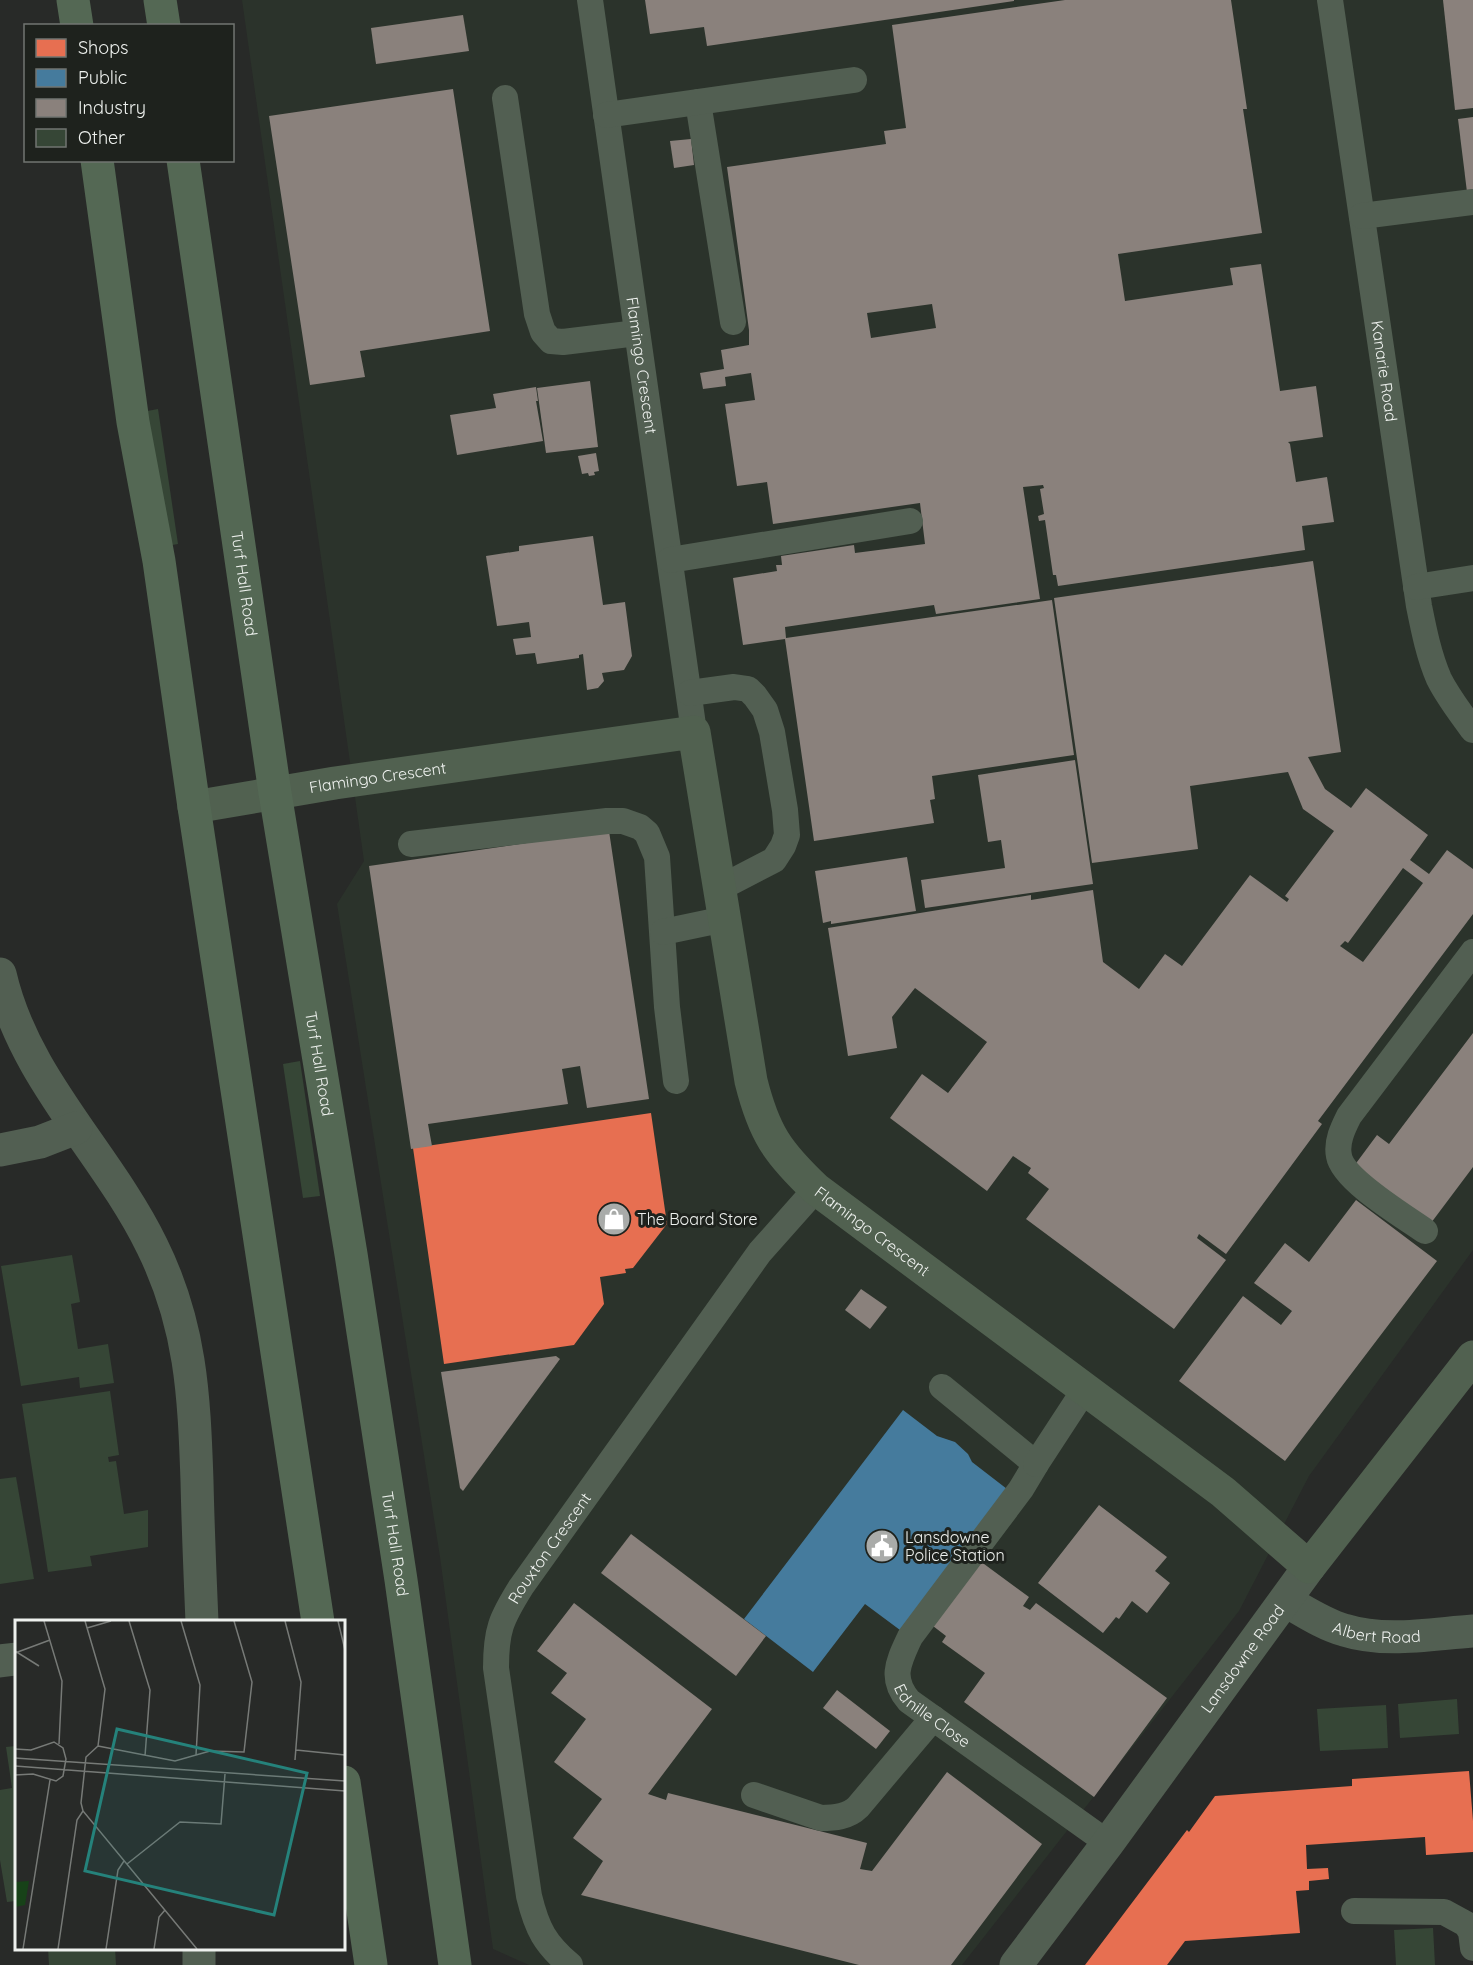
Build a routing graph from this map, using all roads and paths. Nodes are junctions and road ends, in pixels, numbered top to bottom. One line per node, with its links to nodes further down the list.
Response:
1 (74, 0): 5 (main road)
2 (160, 0): 6 (main road)
3 (590, 0): 10 (lane, Flamingo Crescent)
4 (1330, 0): 14 (lane, Kanarie Road)
5 (77, 24)
6 (164, 24)
7 (854, 80): 9 (lane)
8 (506, 98): 16 (lane)
9 (698, 102): 10 (lane); 15 (lane)
10 (606, 115): 16 (lane, Flamingo Crescent)
11 (97, 162): 25 (main road)
12 (183, 162): 24 (main road, Turf Hall Road)
13 (1473, 202): 14 (lane)
14 (1362, 216): 20 (lane, Kanarie Road)
15 (733, 322)
16 (637, 333): 18 (lane, Flamingo Crescent)
17 (910, 521): 18 (lane)
18 (670, 560): 21 (lane, Flamingo Crescent)
19 (1473, 578): 20 (lane)
20 (1416, 587): 22 (lane, Kanarie Road)
21 (690, 693): 23 (lane, Flamingo Crescent); 27 (lane)
22 (1473, 730)
23 (694, 732): 24 (street, Flamingo Crescent); 27 (street, Flamingo Crescent)
24 (275, 793): 25 (street, Flamingo Crescent); 54 (main road, Turf Hall Road)
25 (194, 807): 43 (main road)
26 (411, 844): 28 (lane)
27 (722, 904): 28 (lane); 34 (street, Flamingo Crescent)
28 (663, 932): 31 (lane)
29 (1473, 952): 35 (lane)
30 (0, 974): 32 (street)
31 (676, 1081)
32 (76, 1128): 33 (street); 42 (street)
33 (0, 1150)
34 (816, 1189): 38 (street, Flamingo Crescent); 55 (lane, Rouxton Crescent)
35 (1425, 1231)
36 (1473, 1357): 40 (street, Lansdowne Road)
37 (942, 1387): 39 (lane)
38 (1085, 1389): 39 (lane, Ednille Close); 40 (street, Flamingo Crescent)
39 (1036, 1464): 47 (lane, Ednille Close)
40 (1309, 1567): 41 (street, Lansdowne Road)
41 (1286, 1601): 44 (street, Albert Road); 50 (street, Lansdowne Road)
42 (202, 1620)
43 (318, 1620)
44 (1473, 1631)
45 (15, 1659): 46 (street)
46 (0, 1661)
47 (933, 1718): 49 (lane); 50 (lane, Ednille Close)
48 (345, 1789): 53 (main road)
49 (754, 1795)
50 (1108, 1843): 56 (street, Lansdowne Road)
51 (1354, 1911): 52 (lane)
52 (1473, 1948)
53 (371, 1965)
54 (455, 1965)
55 (570, 1965)
56 (1016, 1965)

